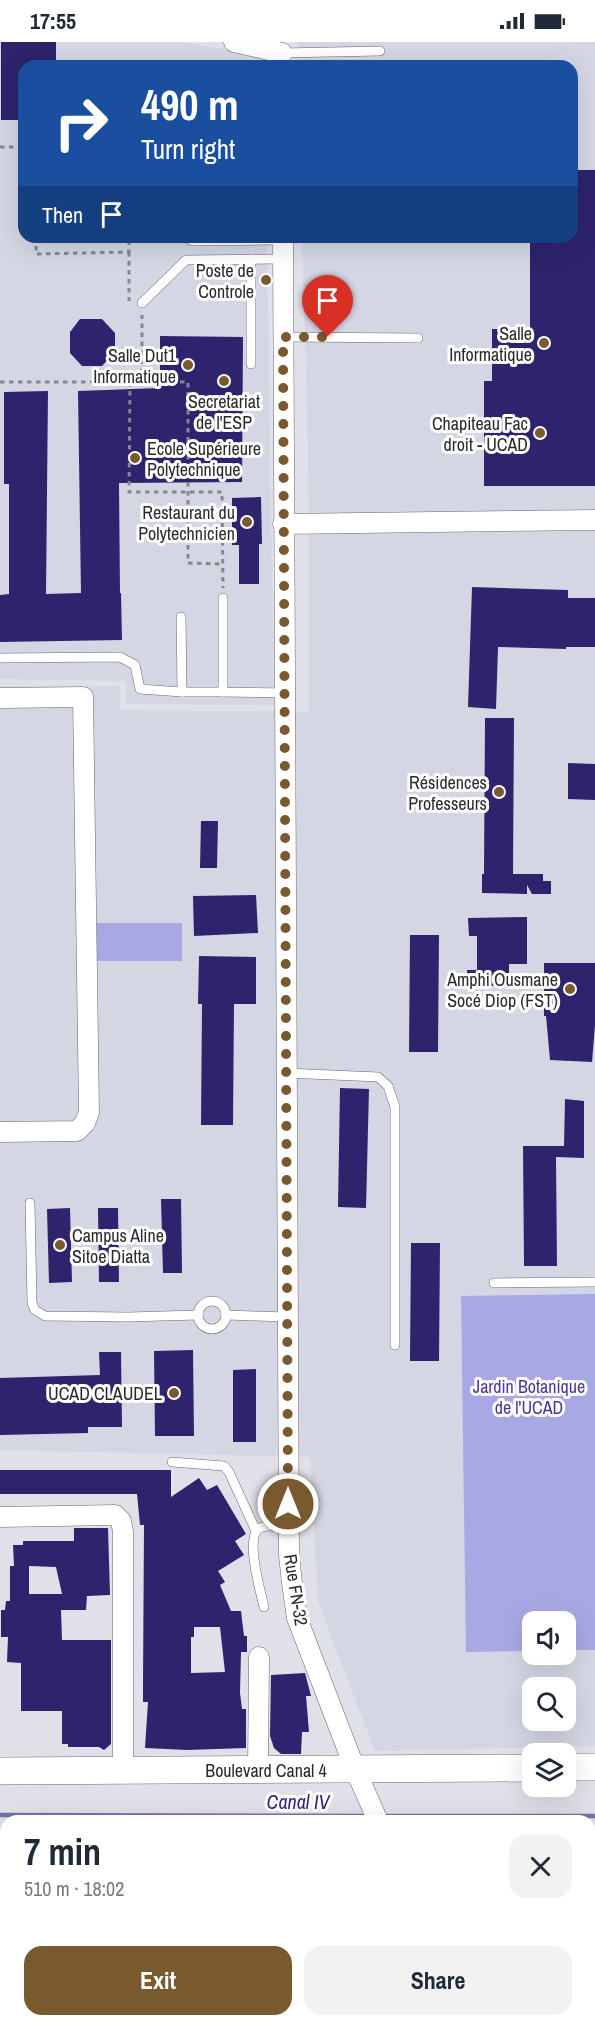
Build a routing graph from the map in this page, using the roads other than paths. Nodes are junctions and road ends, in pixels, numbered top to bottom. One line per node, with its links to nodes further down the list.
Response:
1 (234, 42): 4 (street)
2 (339, 47): 3 (lane); 4 (lane)
3 (380, 51)
4 (282, 54)
5 (238, 243): 6 (lane)
6 (283, 245): 7 (lane); 9 (street, Rue FN-32)
7 (251, 259): 8 (lane); 11 (lane)
8 (142, 303)
9 (283, 337): 10 (lane); 13 (street, Rue FN-32)
10 (418, 338)
11 (251, 364)
12 (595, 520): 13 (street)
13 (284, 524): 19 (street, Rue FN-32)
14 (223, 598): 18 (lane)
15 (181, 617): 17 (lane)
16 (0, 658): 17 (lane)
17 (182, 692): 18 (lane)
18 (223, 692): 19 (lane)
19 (284, 693): 21 (street, Rue FN-32)
20 (0, 698): 22 (street)
21 (286, 1073): 28 (street, Rue FN-32); 29 (lane)
22 (0, 1132)
23 (30, 1203): 26 (lane)
24 (595, 1282): 25 (lane)
25 (494, 1283)
26 (198, 1315): 27 (lane); 27 (lane)
27 (226, 1315): 28 (lane)
28 (287, 1317): 32 (street, Rue FN-32)
29 (396, 1345)
30 (172, 1462): 33 (lane)
31 (0, 1517): 40 (street)
32 (289, 1527): 33 (lane); 42 (street, Rue FN-32)
33 (256, 1531): 34 (lane)
34 (264, 1607)
35 (259, 1657): 39 (street)
36 (522, 1767): 42 (main road, Boulevard Canal 4)
37 (576, 1767): 38 (main road)
38 (595, 1767)
39 (258, 1770): 40 (main road, Boulevard Canal 4); 42 (main road, Boulevard Canal 4)
40 (123, 1771): 41 (main road, Boulevard Canal 4)
41 (0, 1772)
42 (358, 1775): 43 (street, Rue FN-32)
43 (375, 1815)

